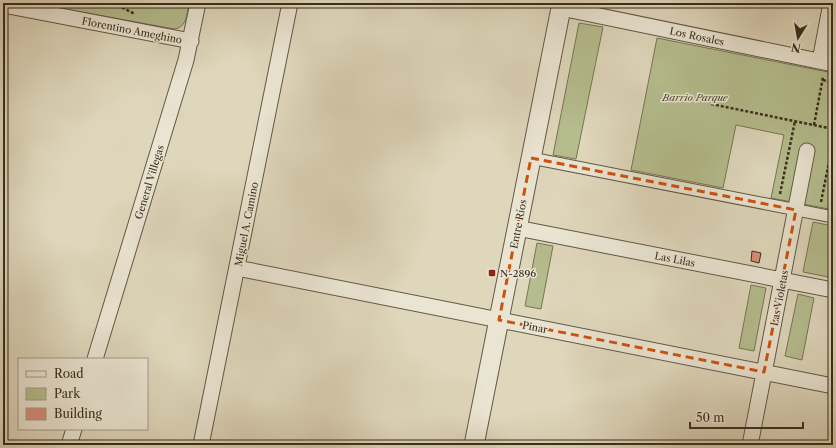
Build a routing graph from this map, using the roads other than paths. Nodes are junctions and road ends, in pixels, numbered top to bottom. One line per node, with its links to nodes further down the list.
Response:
1 (198, 3): 6 (street, General Villegas)
2 (290, 3): 13 (street, Miguel A. Camino)
3 (831, 3): 7 (street)
4 (3, 5): 6 (street, Florentino Ameghino)
5 (561, 5): 7 (street, Los Rosales); 9 (street, Entre Ríos)
6 (191, 41): 17 (street, General Villegas)
7 (826, 62)
8 (807, 151): 10 (street, Las Violetas)
9 (531, 158): 10 (street); 12 (street, Entre Ríos)
10 (796, 210): 11 (street); 14 (street, Las Violetas)
11 (833, 217)
12 (517, 228): 14 (street, Las Lilas); 16 (street, Entre Ríos)
13 (237, 268): 16 (street, Pinar); 22 (street, Miguel A. Camino)
14 (782, 280): 15 (street, Las Lilas); 18 (street, Las Violetas)
15 (833, 290)
16 (499, 320): 18 (street, Pinar); 23 (street, Entre Ríos)
17 (95, 358)
18 (764, 372): 19 (street, Pinar); 24 (street, Las Violetas)
19 (833, 386)
20 (74, 430): 21 (street)
21 (69, 445)
22 (201, 445)
23 (474, 445)
24 (750, 445)

